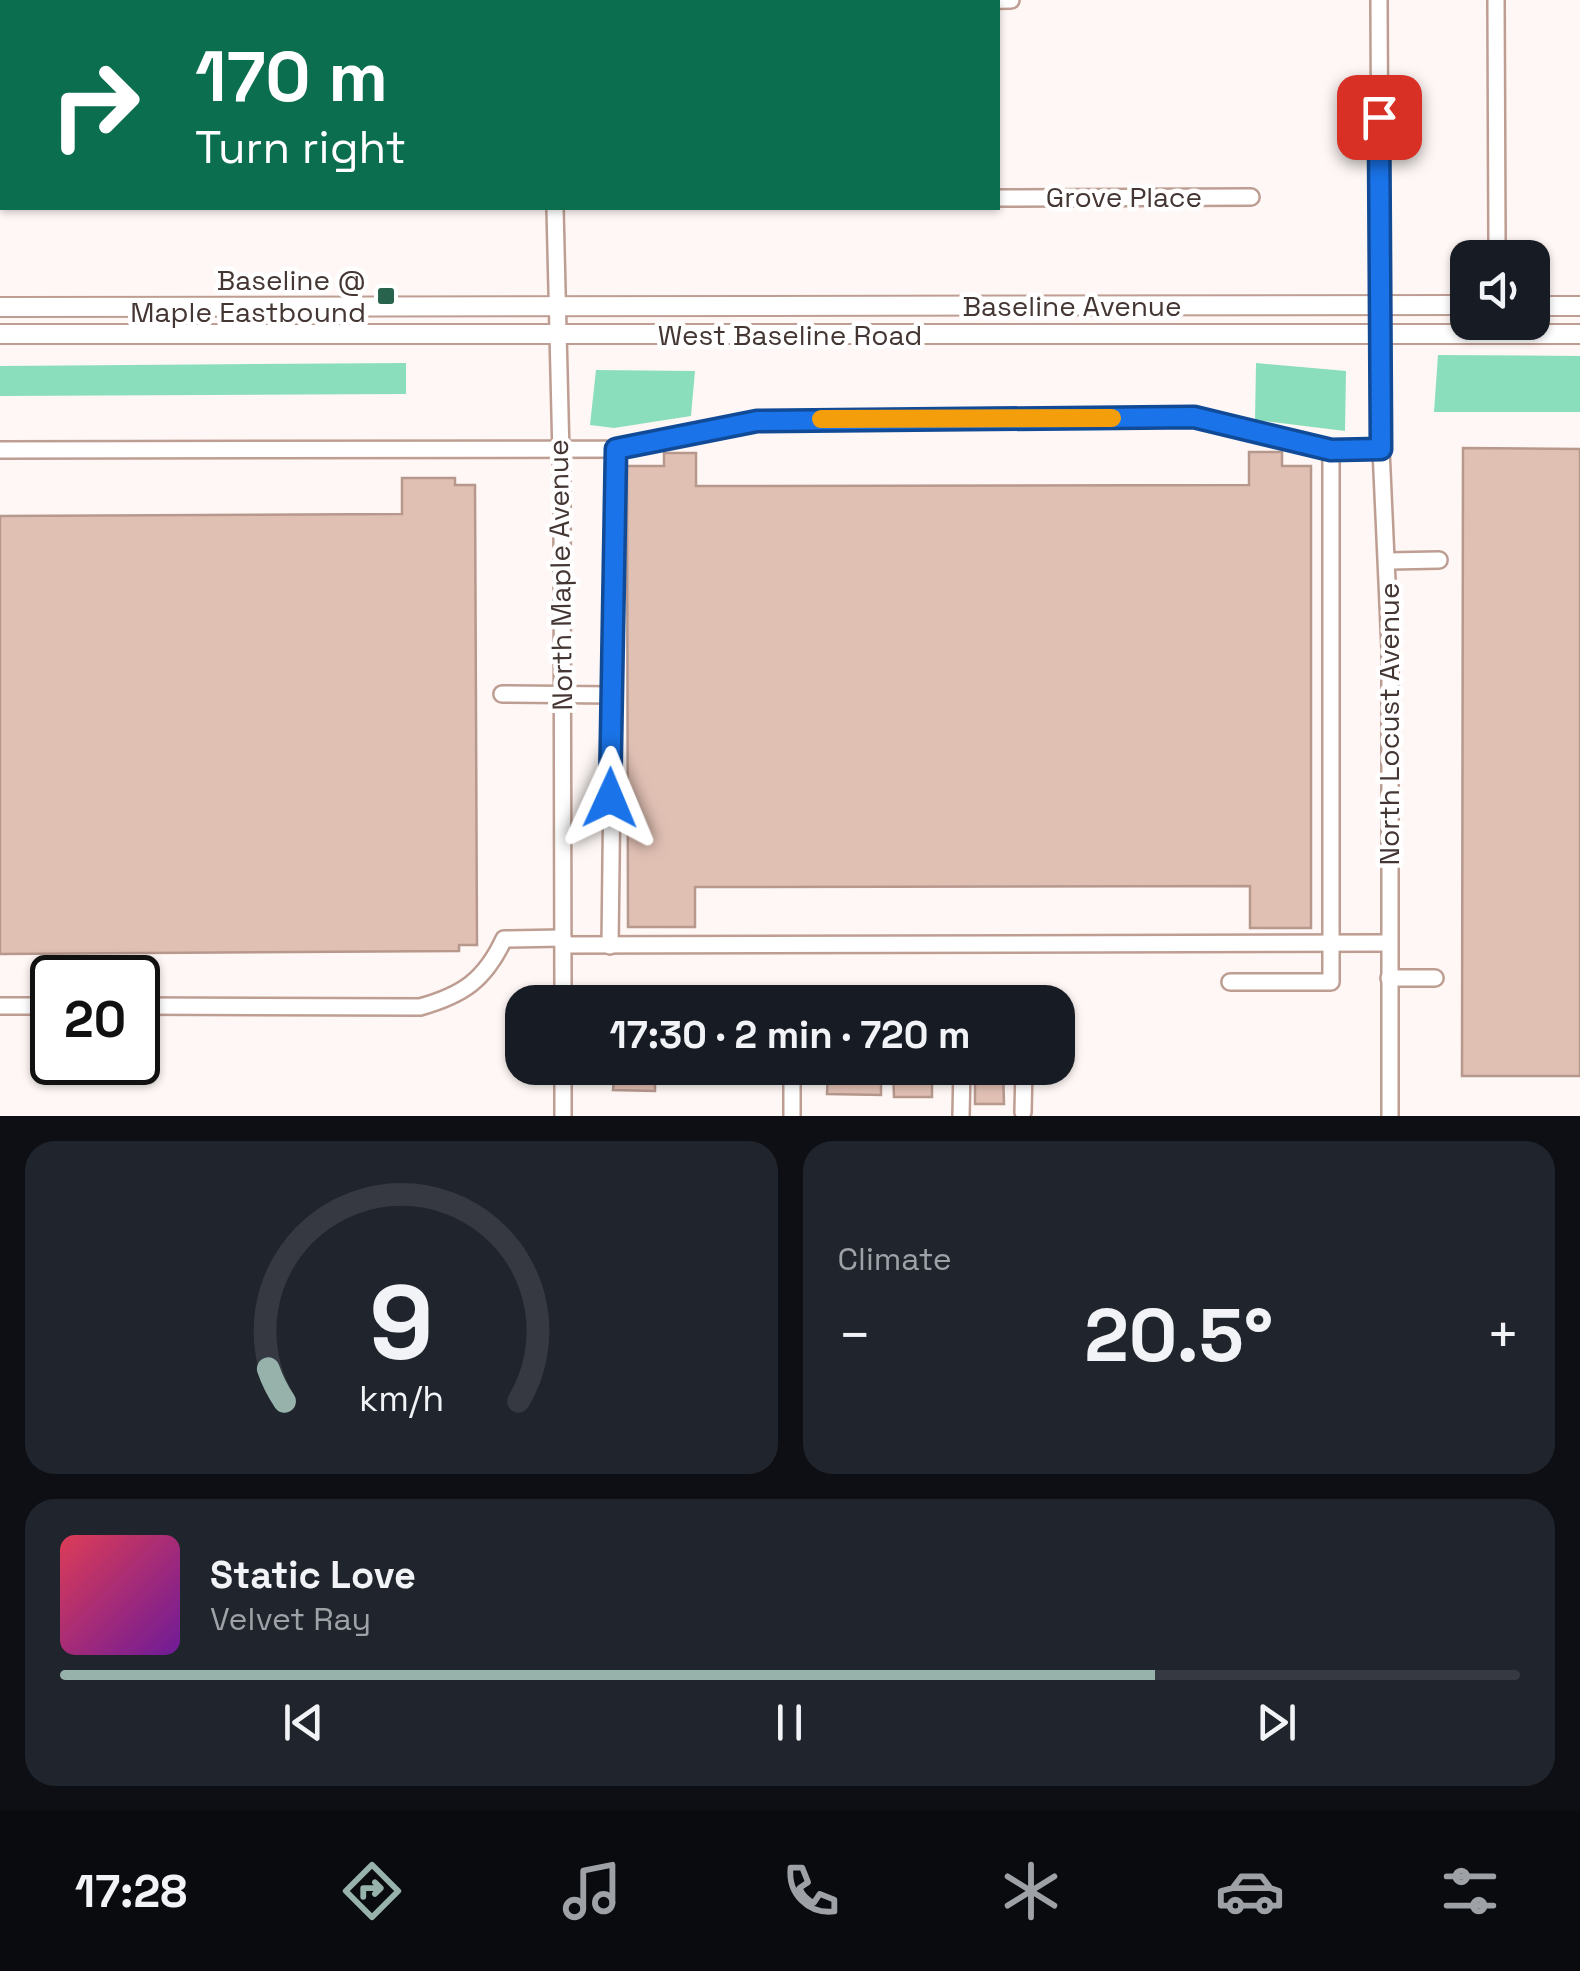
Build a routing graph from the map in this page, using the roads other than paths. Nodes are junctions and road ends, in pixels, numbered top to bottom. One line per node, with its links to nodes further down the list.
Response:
1 (1379, 0): 7 (street, North Locust Avenue)
2 (1496, 0): 6 (street)
3 (1250, 196): 4 (street, Grove Place)
4 (1000, 198)
5 (555, 210): 9 (street, North Maple Avenue)
6 (1497, 240)
7 (1380, 303): 8 (main road, Baseline Avenue); 9 (main road, Baseline Avenue); 13 (street, North Locust Avenue)
8 (1450, 304)
9 (556, 306): 12 (main road); 15 (street, North Maple Avenue)
10 (1550, 306): 11 (main road)
11 (1580, 306)
12 (0, 308)
13 (1381, 333): 15 (main road, West Baseline Road); 16 (main road, West Baseline Road); 19 (street, North Locust Avenue)
14 (0, 334): 15 (main road, West Baseline Road)
15 (557, 334): 17 (street, North Maple Avenue)
16 (1580, 334)
17 (558, 448): 18 (street); 20 (street); 25 (street, North Maple Avenue)
18 (616, 449): 21 (street); 26 (street)
19 (1381, 449): 21 (street); 23 (street, North Locust Avenue)
20 (0, 450)
21 (1331, 450): 28 (street)
22 (1439, 560): 23 (street)
23 (1389, 562): 29 (street, North Locust Avenue)
24 (502, 694): 25 (street)
25 (562, 695): 26 (street); 27 (street, North Maple Avenue)
26 (612, 695): 30 (street)
27 (562, 942): 30 (street); 34 (street, North Maple Avenue); 37 (street)
28 (1331, 943): 29 (street); 30 (street); 33 (street)
29 (1389, 943): 31 (street, North Locust Avenue)
30 (610, 946)
31 (1389, 978): 32 (street); 46 (street, North Locust Avenue)
32 (1435, 978)
33 (1230, 982)
34 (563, 985)
35 (0, 1006): 36 (street)
36 (30, 1006)
37 (160, 1006)
38 (563, 1085): 43 (street)
39 (792, 1085): 44 (street)
40 (962, 1085): 45 (street)
41 (1024, 1085): 42 (street)
42 (1024, 1112)
43 (564, 1116)
44 (792, 1116)
45 (962, 1116)
46 (1390, 1116)

